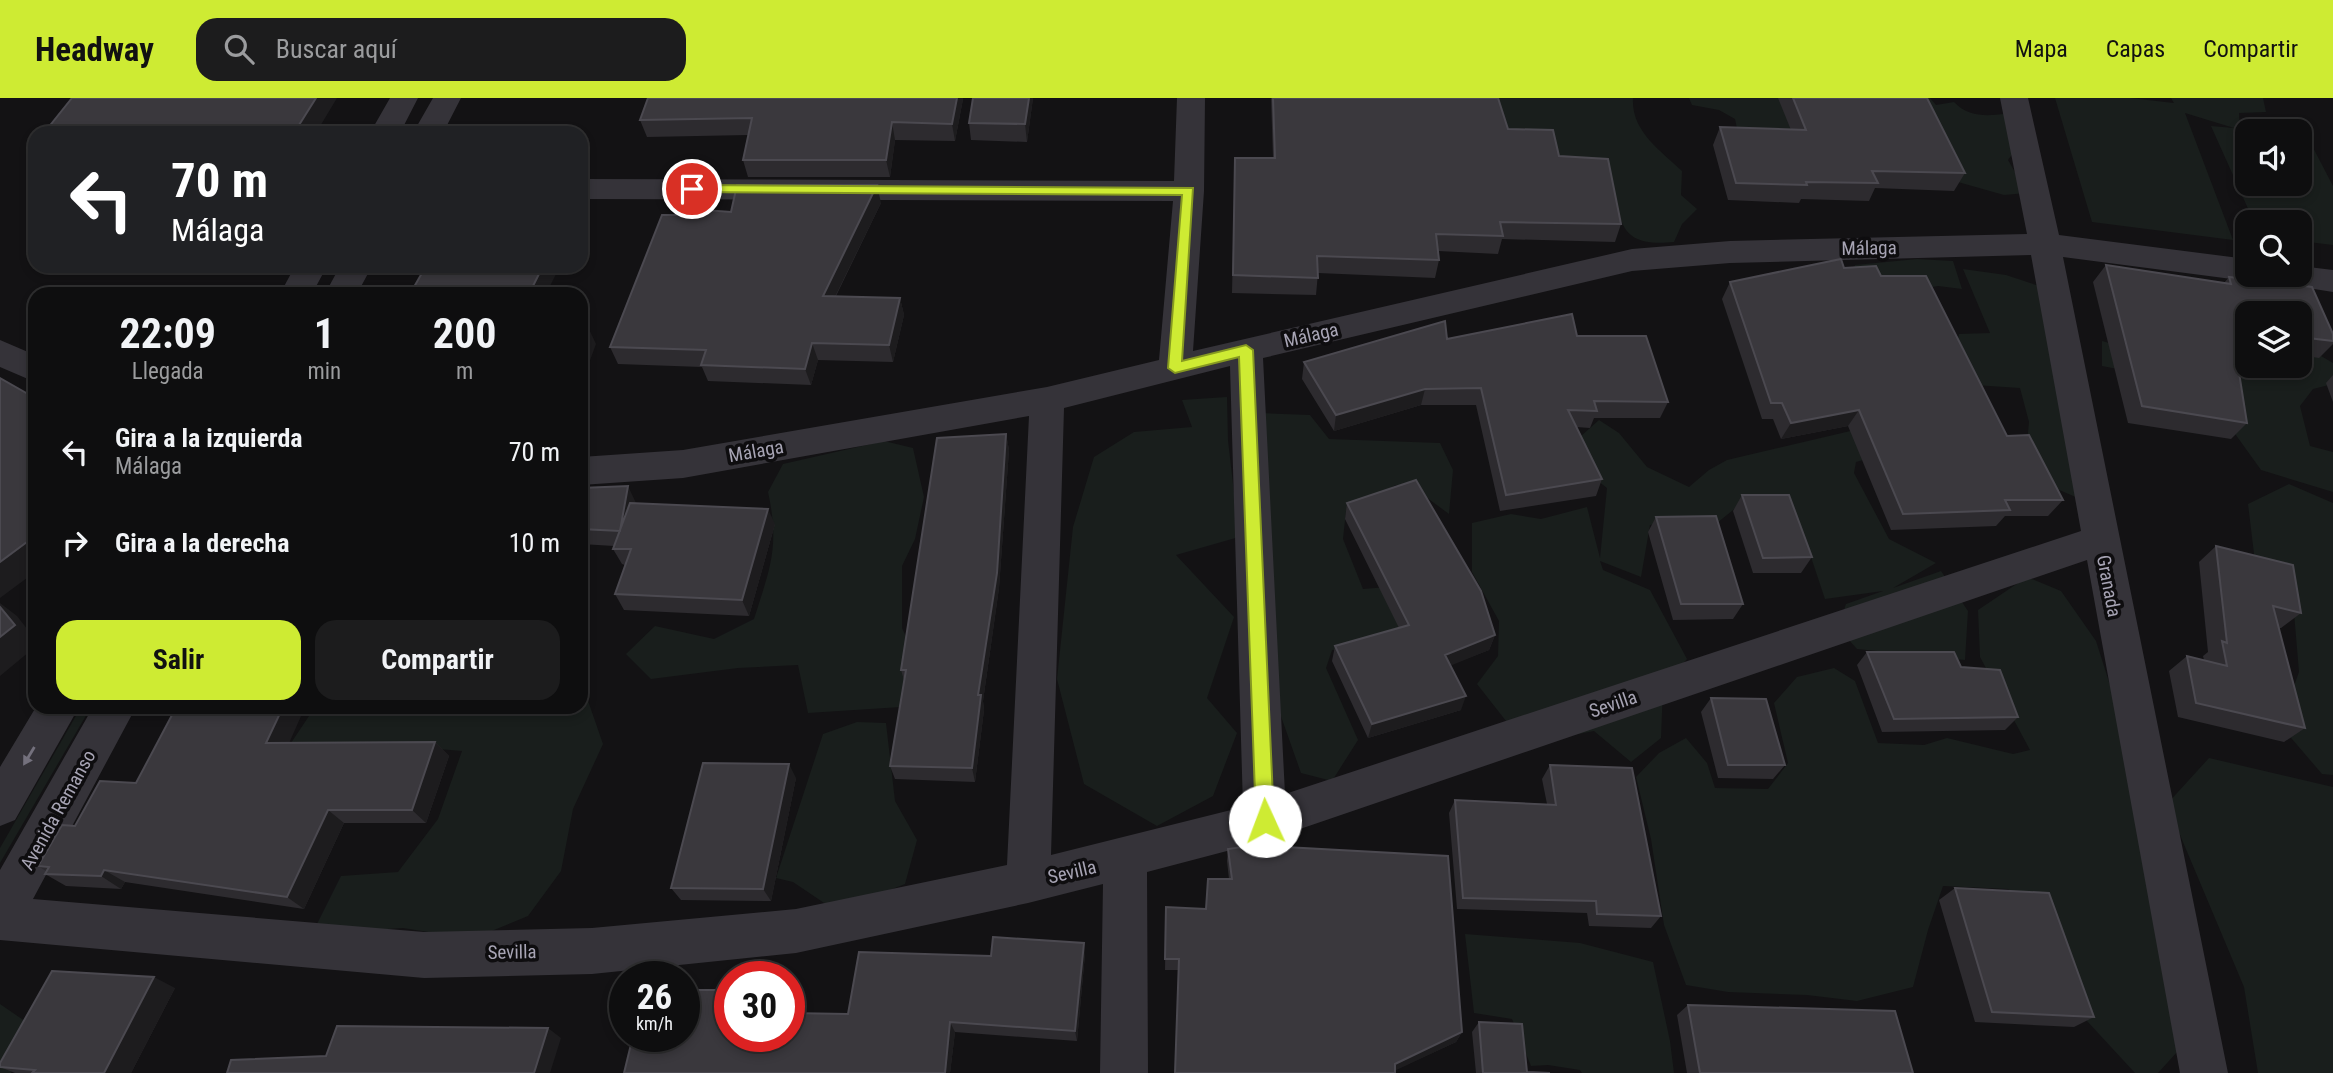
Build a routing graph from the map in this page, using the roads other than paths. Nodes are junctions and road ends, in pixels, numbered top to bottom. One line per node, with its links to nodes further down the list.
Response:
1 (404, 98): 5 (street)
2 (447, 98): 6 (street)
3 (1191, 98): 8 (street)
4 (2014, 98): 9 (street, Granada)
5 (389, 126)
6 (432, 126)
7 (588, 189): 8 (street)
8 (1189, 191): 16 (street)
9 (2045, 244): 10 (street, Málaga); 13 (street, Málaga); 19 (street, Granada)
10 (2235, 268)
11 (2312, 278): 12 (street)
12 (2333, 281)
13 (1246, 350): 16 (street, Málaga); 23 (street)
14 (0, 352): 15 (street)
15 (28, 366)
16 (1175, 368): 17 (street, Málaga)
17 (1046, 400): 18 (street, Málaga); 25 (street)
18 (588, 471)
19 (2100, 540): 23 (street, Sevilla); 28 (street, Granada)
20 (54, 714): 22 (street, one-way to 22)
21 (111, 714): 26 (street, Avenida Remanso)
22 (0, 806)
23 (1265, 821): 24 (street, Sevilla)
24 (1125, 859): 25 (street, Sevilla); 27 (street)
25 (1028, 882): 26 (street, Sevilla)
26 (0, 916)
27 (1124, 1073)
28 (2204, 1073)

